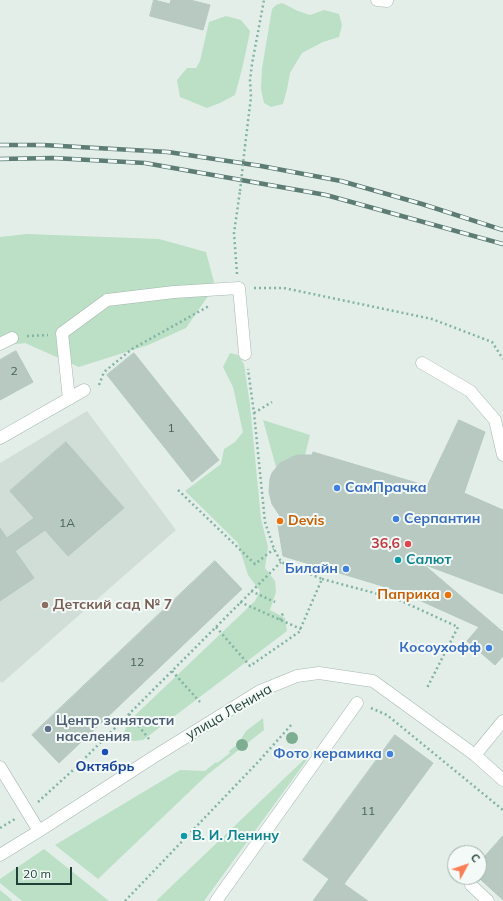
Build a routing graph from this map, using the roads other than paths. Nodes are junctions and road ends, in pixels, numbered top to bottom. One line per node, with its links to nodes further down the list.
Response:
1 (12, 338): 2 (street)
2 (0, 344)
3 (246, 354): 6 (street)
4 (422, 363): 8 (street)
5 (84, 390): 6 (street)
6 (69, 399): 7 (street)
7 (0, 438)
8 (503, 455)
9 (357, 703): 17 (street)
10 (503, 721): 11 (street)
11 (475, 755): 13 (street, улица Ленина); 14 (street, улица Ленина)
12 (0, 767): 14 (street)
13 (503, 780)
14 (39, 831): 15 (street, улица Ленина)
15 (0, 854)
16 (471, 886): 18 (street)
17 (216, 901)
18 (488, 901)

